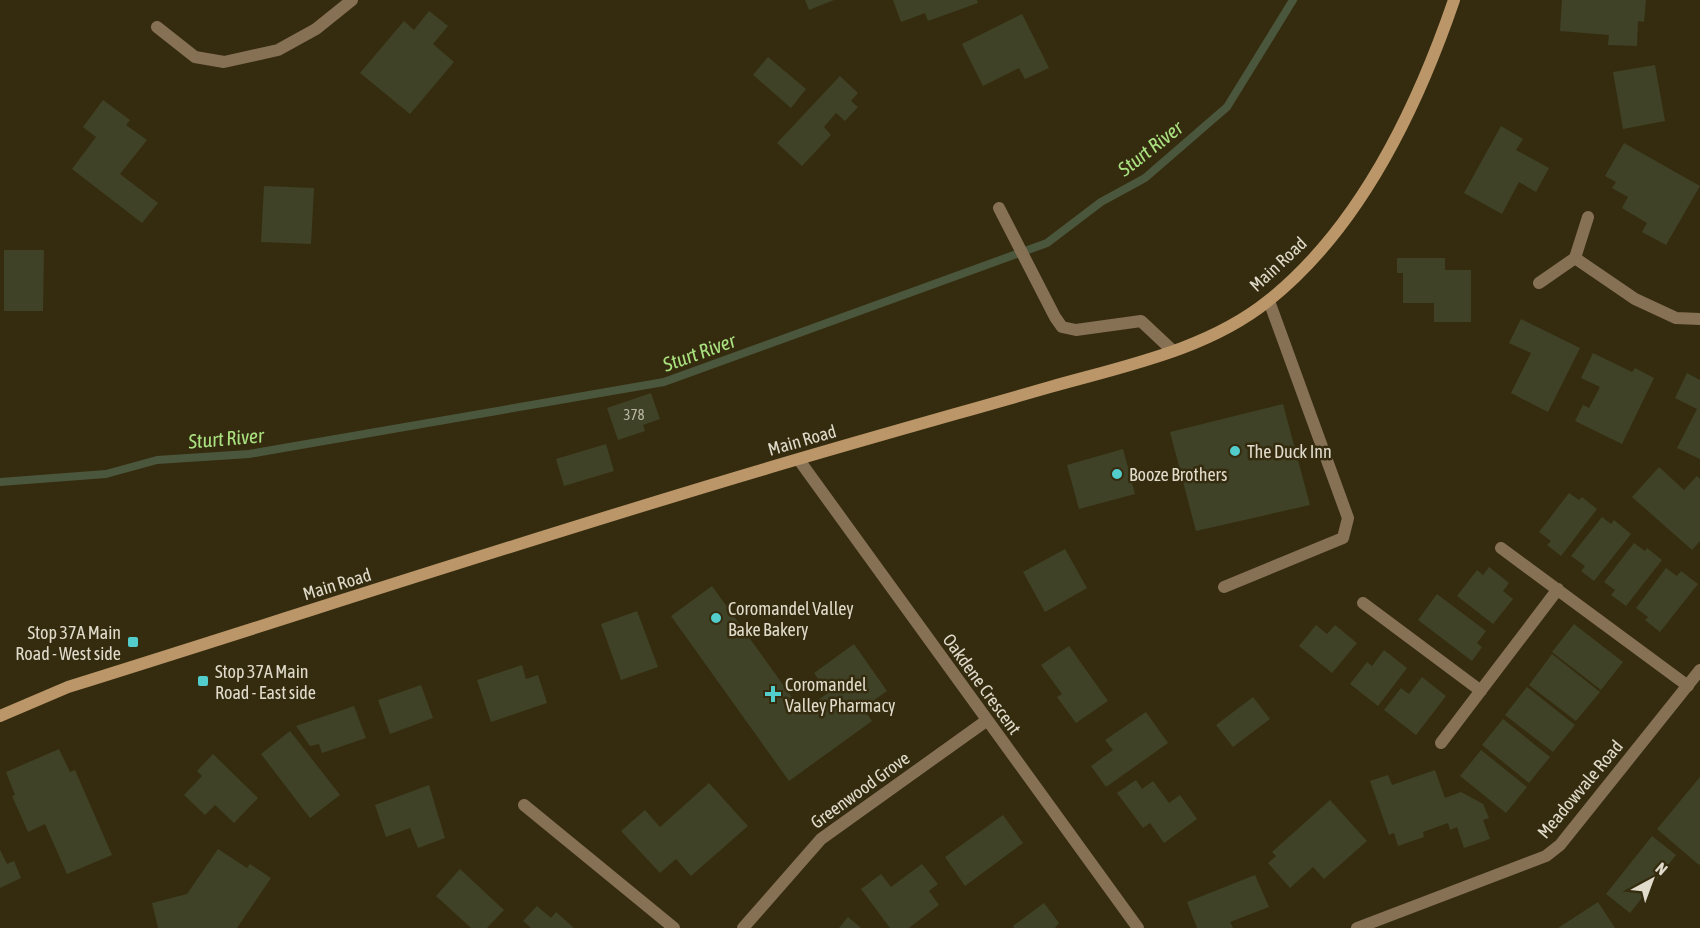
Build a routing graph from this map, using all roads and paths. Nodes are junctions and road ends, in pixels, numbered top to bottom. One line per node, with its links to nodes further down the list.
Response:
1 (352, 0): 3 (street)
2 (1454, 0): 8 (main road, Main Road)
3 (157, 27)
4 (999, 208): 10 (street)
5 (1588, 218): 6 (street)
6 (1575, 258): 7 (street); 9 (street)
7 (1539, 283)
8 (1269, 301): 10 (main road, Main Road); 13 (street)
9 (1700, 319)
10 (1173, 351): 11 (main road, Main Road)
11 (799, 460): 19 (main road, Main Road); 20 (street, Oakdene Crescent)
12 (1501, 548): 14 (street)
13 (1224, 586)
14 (1558, 590): 17 (street); 18 (street)
15 (1363, 603): 18 (street)
16 (1700, 670): 17 (street, Meadowvale Road)
17 (1688, 686): 26 (street, Meadowvale Road)
18 (1481, 692): 21 (street)
19 (0, 716)
20 (986, 721): 24 (street, Greenwood Grove); 25 (street, Oakdene Crescent)
21 (1441, 743)
22 (524, 805): 23 (street)
23 (674, 928)
24 (743, 928)
25 (1138, 928)
26 (1356, 928)

